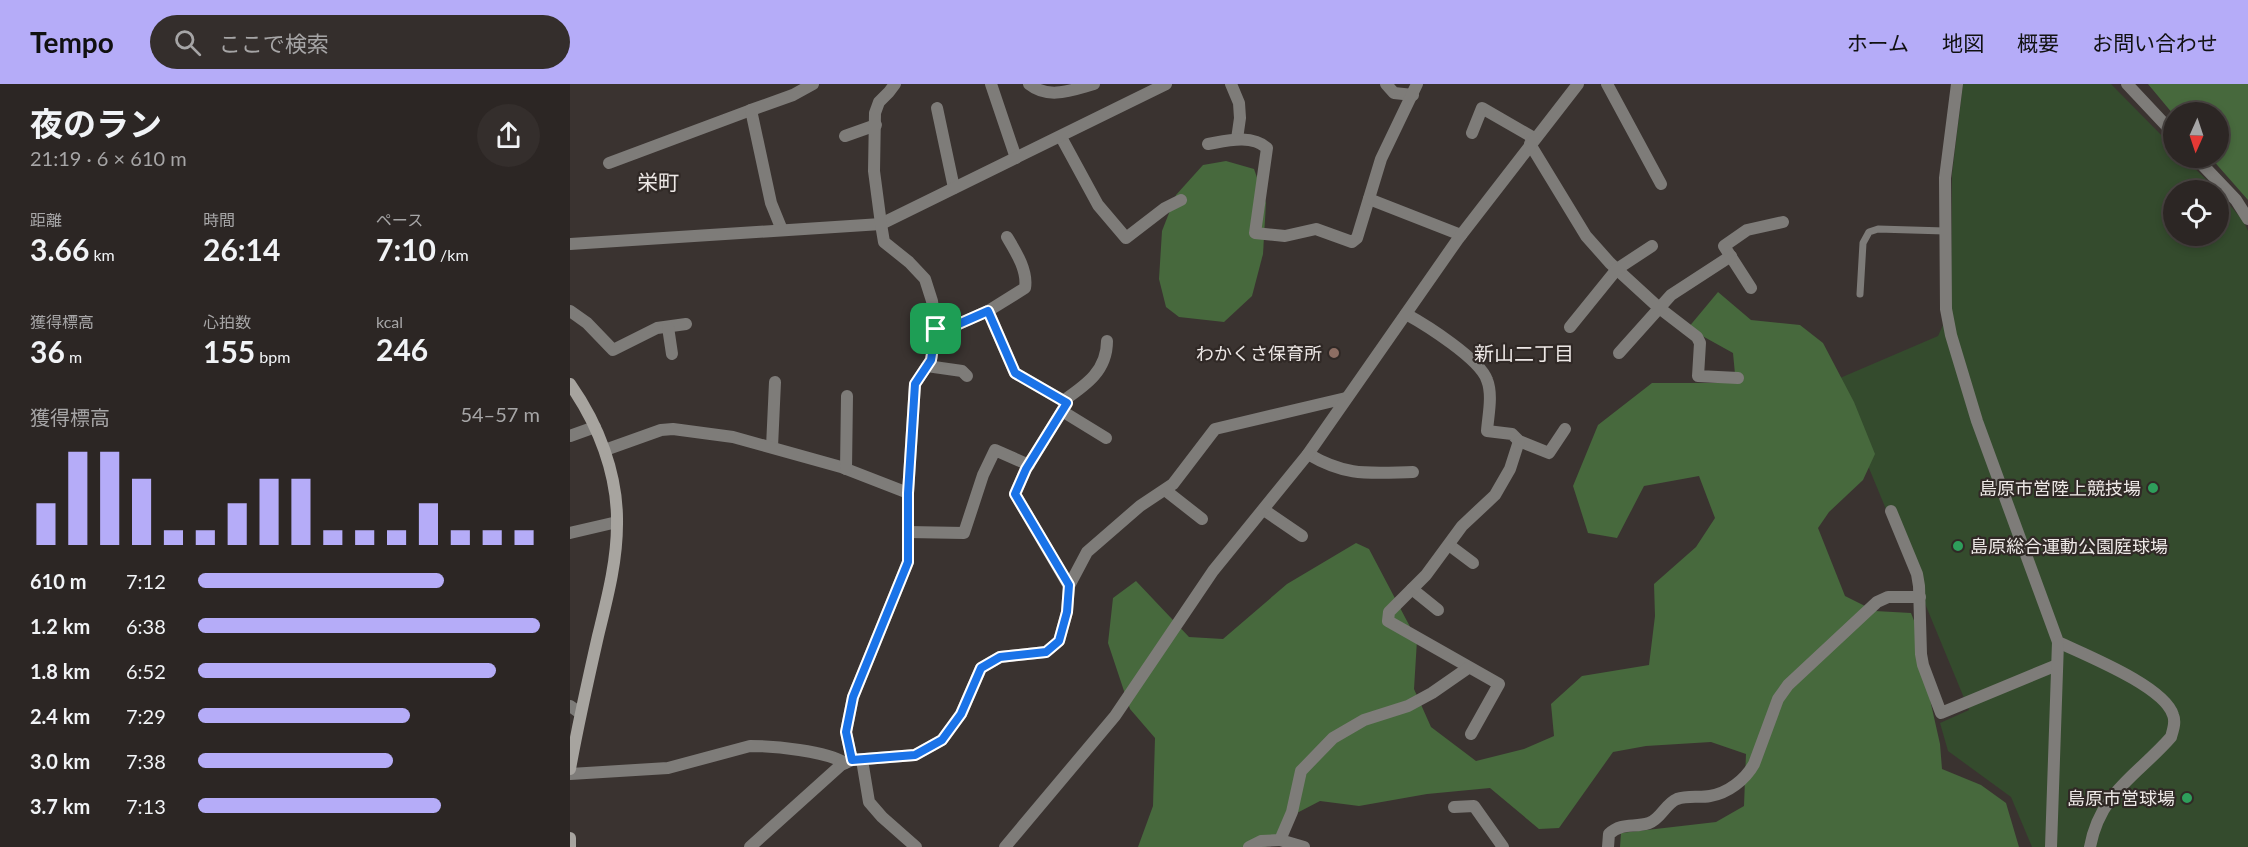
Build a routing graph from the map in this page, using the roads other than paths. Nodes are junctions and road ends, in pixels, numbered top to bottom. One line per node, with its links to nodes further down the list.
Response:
1 (813, 84): 15 (street)
2 (894, 84): 17 (street)
3 (991, 84): 24 (street)
4 (1029, 84): 5 (street)
5 (1094, 84)
6 (1166, 84): 20 (street)
7 (1231, 84): 21 (street)
8 (1386, 84): 13 (street)
9 (1578, 84): 22 (street)
10 (1607, 84): 27 (street)
11 (1957, 84): 35 (street)
12 (2127, 84): 16 (street)
13 (1415, 90): 29 (street)
14 (937, 108): 28 (street)
15 (751, 110): 25 (street); 34 (street)
16 (2163, 122)
17 (876, 125): 19 (street); 33 (street)
18 (1472, 133): 22 (street)
19 (845, 136)
20 (1061, 136): 24 (street); 30 (street)
21 (1237, 139): 23 (street); 29 (street)
22 (1532, 141): 36 (street); 41 (street)
23 (1208, 144)
24 (1016, 158): 28 (street)
25 (609, 163)
26 (2206, 168): 31 (street)
27 (1660, 184)
28 (954, 188): 33 (street)
29 (1369, 199): 36 (street)
30 (1181, 200)
31 (2248, 219)
32 (1783, 222): 40 (street)
33 (880, 224): 34 (street); 51 (street)
34 (782, 230): 38 (street)
35 (1945, 231): 43 (lane); 89 (street)
36 (1461, 235): 47 (street)
37 (1007, 237): 46 (street)
38 (570, 244)
39 (1652, 246): 41 (street)
40 (1731, 256): 42 (street); 44 (street)
41 (1617, 269): 44 (street); 50 (street)
42 (1751, 288)
43 (1860, 294)
44 (1658, 307): 53 (street); 57 (street)
45 (570, 311): 49 (street)
46 (988, 311): 51 (street); 62 (street)
47 (1406, 314): 61 (street); 67 (street)
48 (686, 324): 49 (street)
49 (668, 327): 54 (street)
50 (1570, 327)
51 (936, 329): 55 (street)
52 (1107, 341): 62 (street)
53 (1618, 353)
54 (672, 354)
55 (927, 366): 56 (street); 75 (street)
56 (967, 376)
57 (1738, 378)
58 (775, 382): 68 (street)
59 (570, 384): 63 (street)
60 (847, 396): 72 (street)
61 (1346, 398): 70 (street); 74 (street)
62 (1062, 406): 66 (street); 71 (street)
63 (595, 427): 65 (street); 69 (street)
64 (1565, 429): 67 (street)
65 (570, 436)
66 (1106, 438)
67 (1519, 441): 83 (street)
68 (772, 447): 69 (street); 72 (street)
69 (605, 450): 79 (street)
70 (1308, 454): 73 (street); 76 (street)
71 (1029, 465): 80 (street); 85 (street)
72 (846, 469): 75 (street)
73 (1413, 472)
74 (1165, 490): 78 (street); 85 (street)
75 (908, 493): 80 (street)
76 (1264, 510): 82 (street); 104 (street)
77 (1891, 511): 87 (street)
78 (1202, 519)
79 (617, 522): 81 (street); 92 (street)
80 (908, 532): 95 (street)
81 (570, 533)
82 (1302, 536)
83 (1449, 545): 84 (street); 86 (street)
84 (1473, 563)
85 (1069, 585): 95 (street)
86 (1412, 589): 88 (street); 91 (street)
87 (1920, 597): 90 (street); 108 (street)
88 (1438, 609)
89 (2058, 642): 90 (street); 110 (street)
90 (2057, 665): 109 (street)
91 (1468, 668): 94 (street); 100 (street)
92 (575, 709): 93 (street)
93 (573, 730): 96 (street)
94 (1472, 734)
95 (853, 761): 97 (street); 102 (street); 103 (street)
96 (570, 769)
97 (570, 774)
98 (1454, 807): 107 (street)
99 (570, 838): 101 (street)
100 (1280, 840): 105 (street); 106 (street)
101 (570, 847)
102 (750, 847)
103 (916, 847)
104 (1005, 847)
105 (1249, 847)
106 (1304, 847)
107 (1503, 847)
108 (1608, 847)
109 (2050, 847)
110 (2090, 847)

